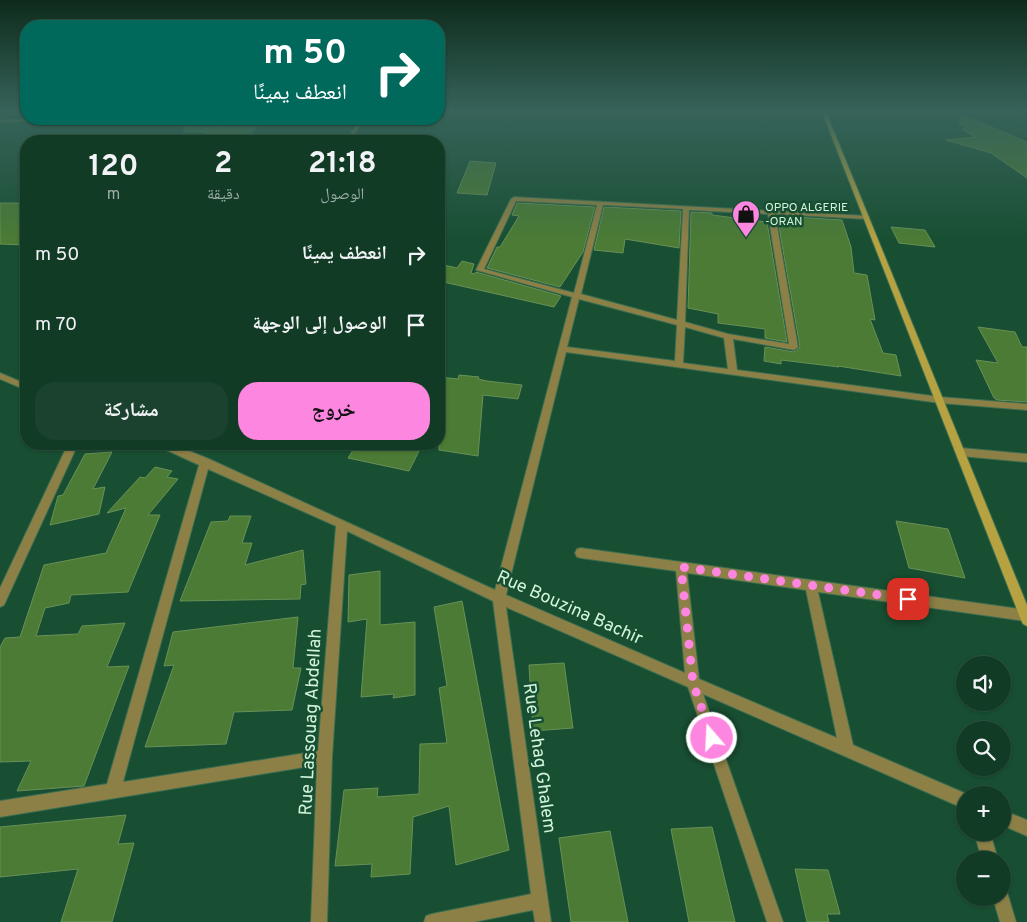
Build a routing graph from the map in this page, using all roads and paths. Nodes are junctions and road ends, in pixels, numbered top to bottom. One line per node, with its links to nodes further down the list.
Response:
1 (841, 155): 5 (main road)
2 (600, 204): 3 (street); 6 (street); 6 (street)
3 (686, 208): 4 (street); 7 (street)
4 (771, 212): 5 (street); 8 (street)
5 (866, 217): 14 (main road)
6 (576, 295): 7 (street); 9 (street)
7 (681, 323): 8 (street); 10 (street)
8 (728, 336): 11 (street)
9 (562, 349): 10 (street); 25 (street)
10 (679, 365): 11 (street)
11 (733, 372): 14 (street)
12 (0, 376): 13 (street)
13 (20, 384)
14 (940, 400): 15 (street); 18 (main road)
15 (1027, 407)
16 (70, 450): 26 (street)
17 (176, 450): 20 (street, Rue Bouzina Bachir)
18 (961, 452): 19 (street); 27 (main road)
19 (1027, 458)
20 (205, 462): 21 (street, Rue Bouzina Bachir); 31 (street)
21 (342, 524): 25 (street, Rue Bouzina Bachir); 30 (street, Rue Lassouag Abdellah)
22 (581, 553): 23 (street)
23 (681, 567): 24 (street); 28 (street)
24 (811, 585): 27 (street); 29 (street)
25 (499, 598): 28 (street, Rue Bouzina Bachir); 36 (street, Rue Lehag Ghalem)
26 (0, 601)
27 (1026, 618)
28 (693, 683): 29 (street, Rue Bouzina Bachir); 41 (street)
29 (847, 750): 32 (street, Rue Bouzina Bachir)
30 (325, 757): 31 (street); 38 (street, Rue Lassouag Abdellah)
31 (113, 791): 33 (street)
32 (956, 797)
33 (0, 809)
34 (1011, 821): 35 (street)
35 (1027, 828)
36 (540, 900): 39 (street); 40 (street, Rue Lehag Ghalem)
37 (1003, 906): 42 (street)
38 (319, 922)
39 (432, 922)
40 (544, 922)
41 (775, 922)
42 (1008, 922)

